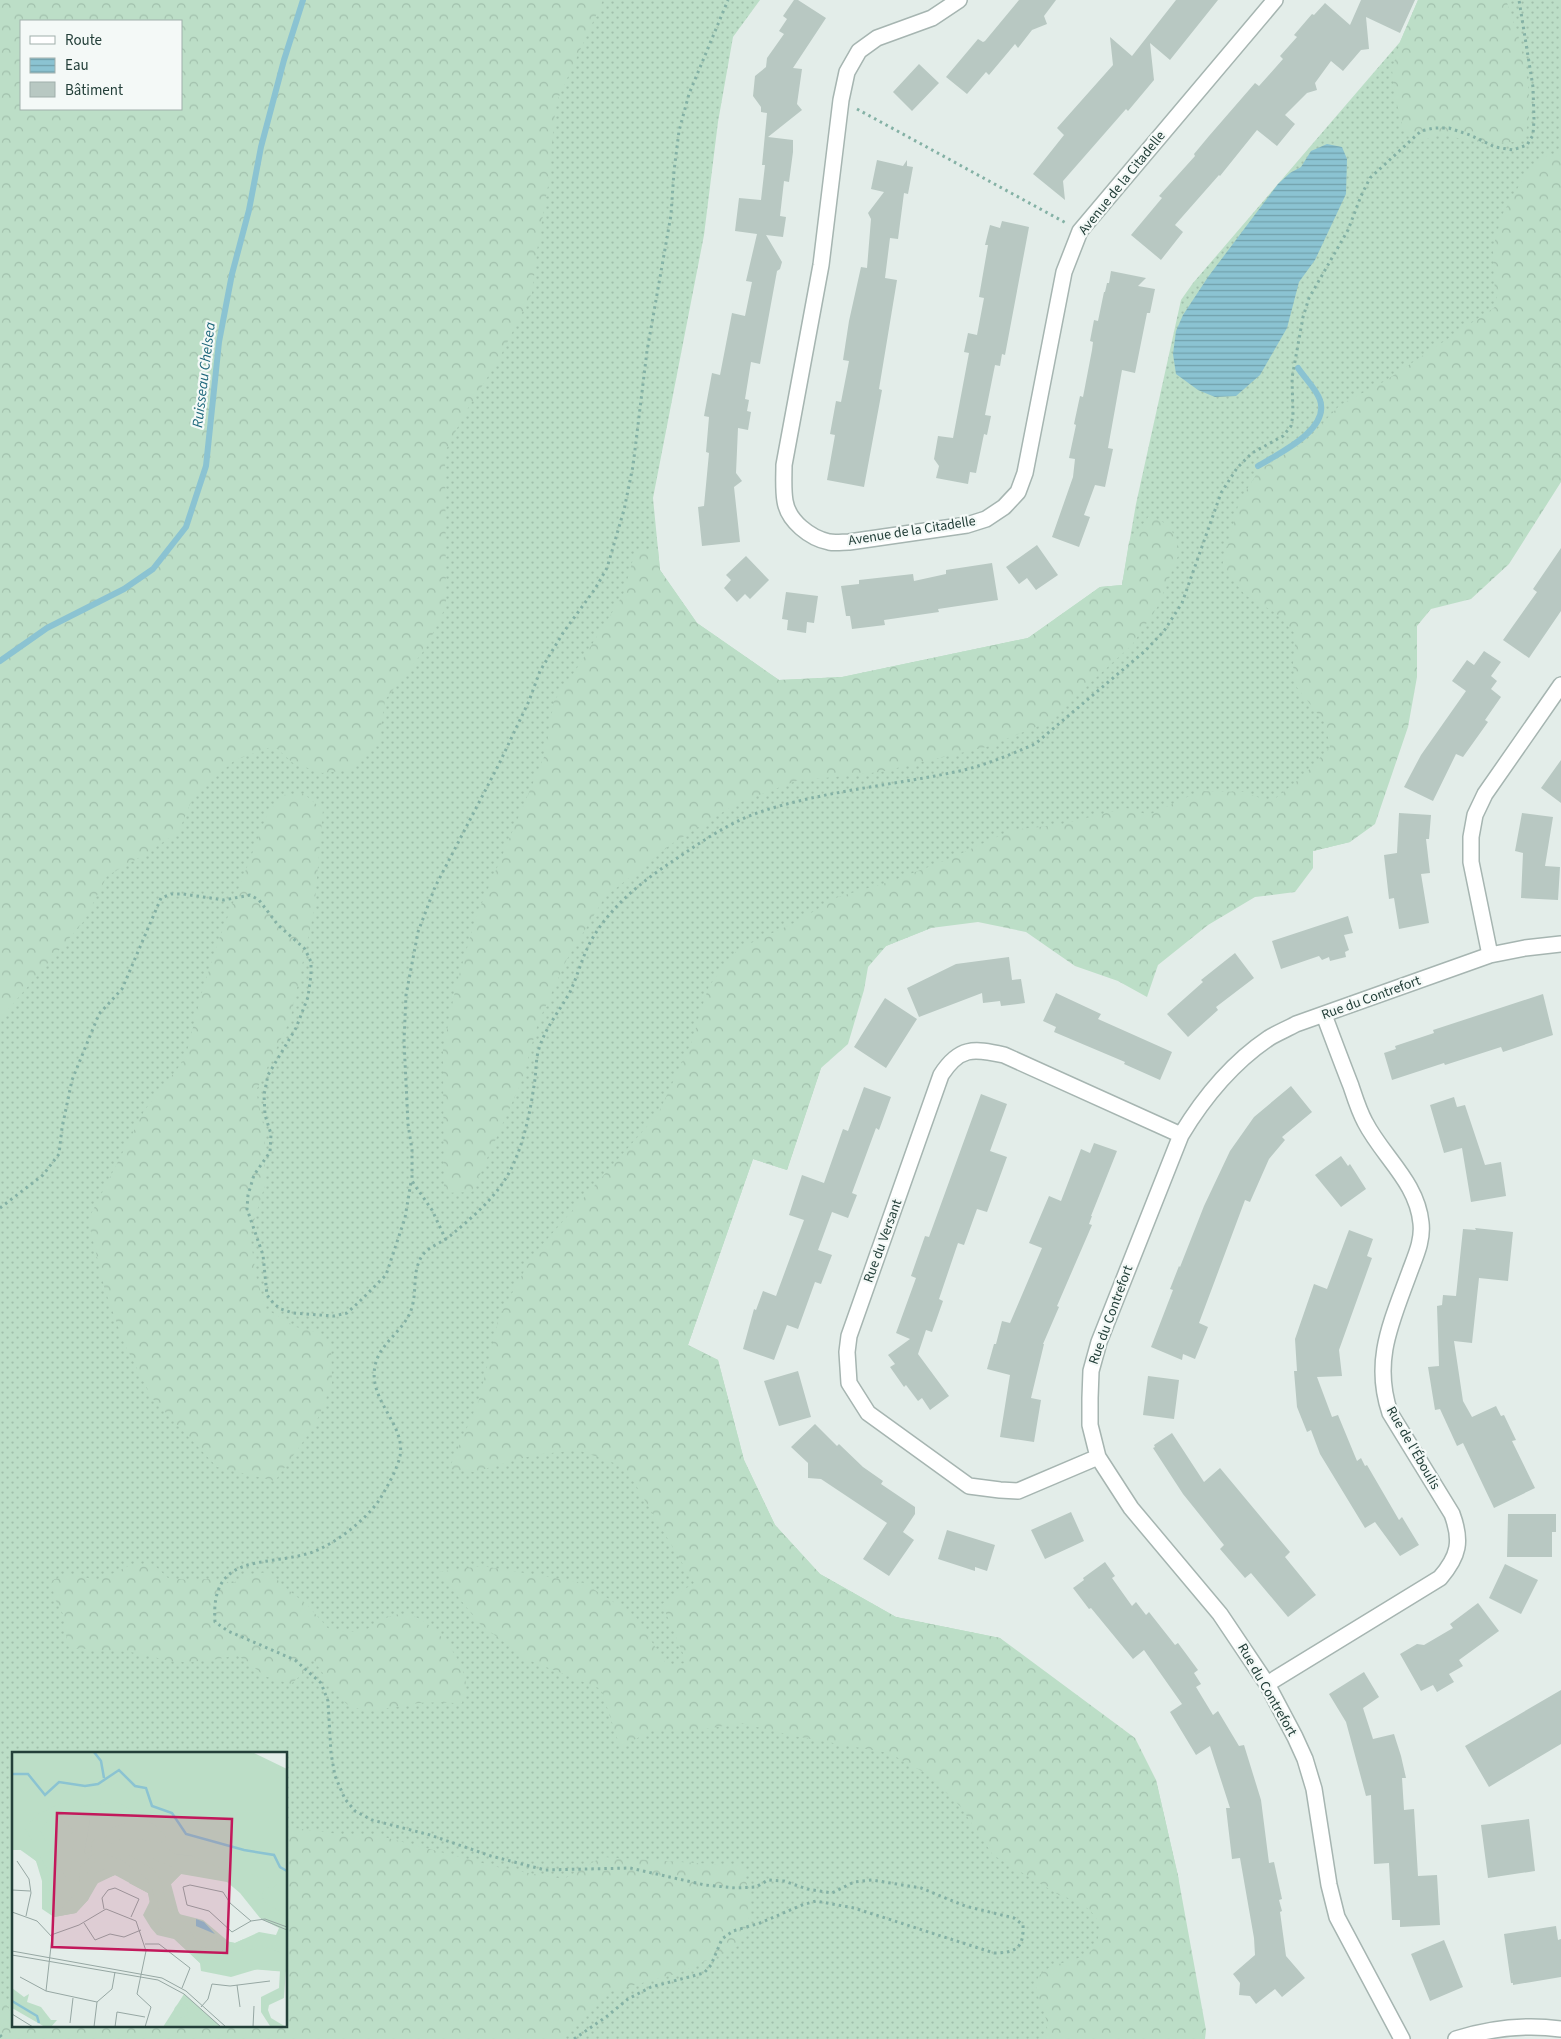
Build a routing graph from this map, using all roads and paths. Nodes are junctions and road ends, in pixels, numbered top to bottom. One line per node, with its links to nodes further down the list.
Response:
1 (728, 0): 12 (path)
2 (959, 0): 5 (street, Avenue de la Citadelle)
3 (1275, 0): 6 (street, Avenue de la Citadelle)
4 (1519, 0): 14 (path)
5 (841, 100): 6 (path); 6 (street, Avenue de la Citadelle)
6 (1080, 231)
7 (1561, 685): 9 (street)
8 (1561, 944): 9 (street, Rue du Contrefort)
9 (1490, 955): 10 (street, Rue du Contrefort)
10 (1324, 1015): 11 (street, Rue du Contrefort); 16 (street, Rue de l'Éboulis)
11 (1181, 1134): 15 (street, Rue du Contrefort); 15 (street, Rue du Versant)
12 (412, 1181): 13 (path); 14 (path)
13 (0, 1208)
14 (446, 1240): 20 (path)
15 (1098, 1458): 16 (street, Rue du Contrefort)
16 (1267, 1684): 21 (street, Rue du Contrefort)
17 (1561, 2029): 22 (street)
18 (0, 2035): 19 (path)
19 (4, 2039)
20 (574, 2039)
21 (1402, 2039)
22 (1456, 2039)

